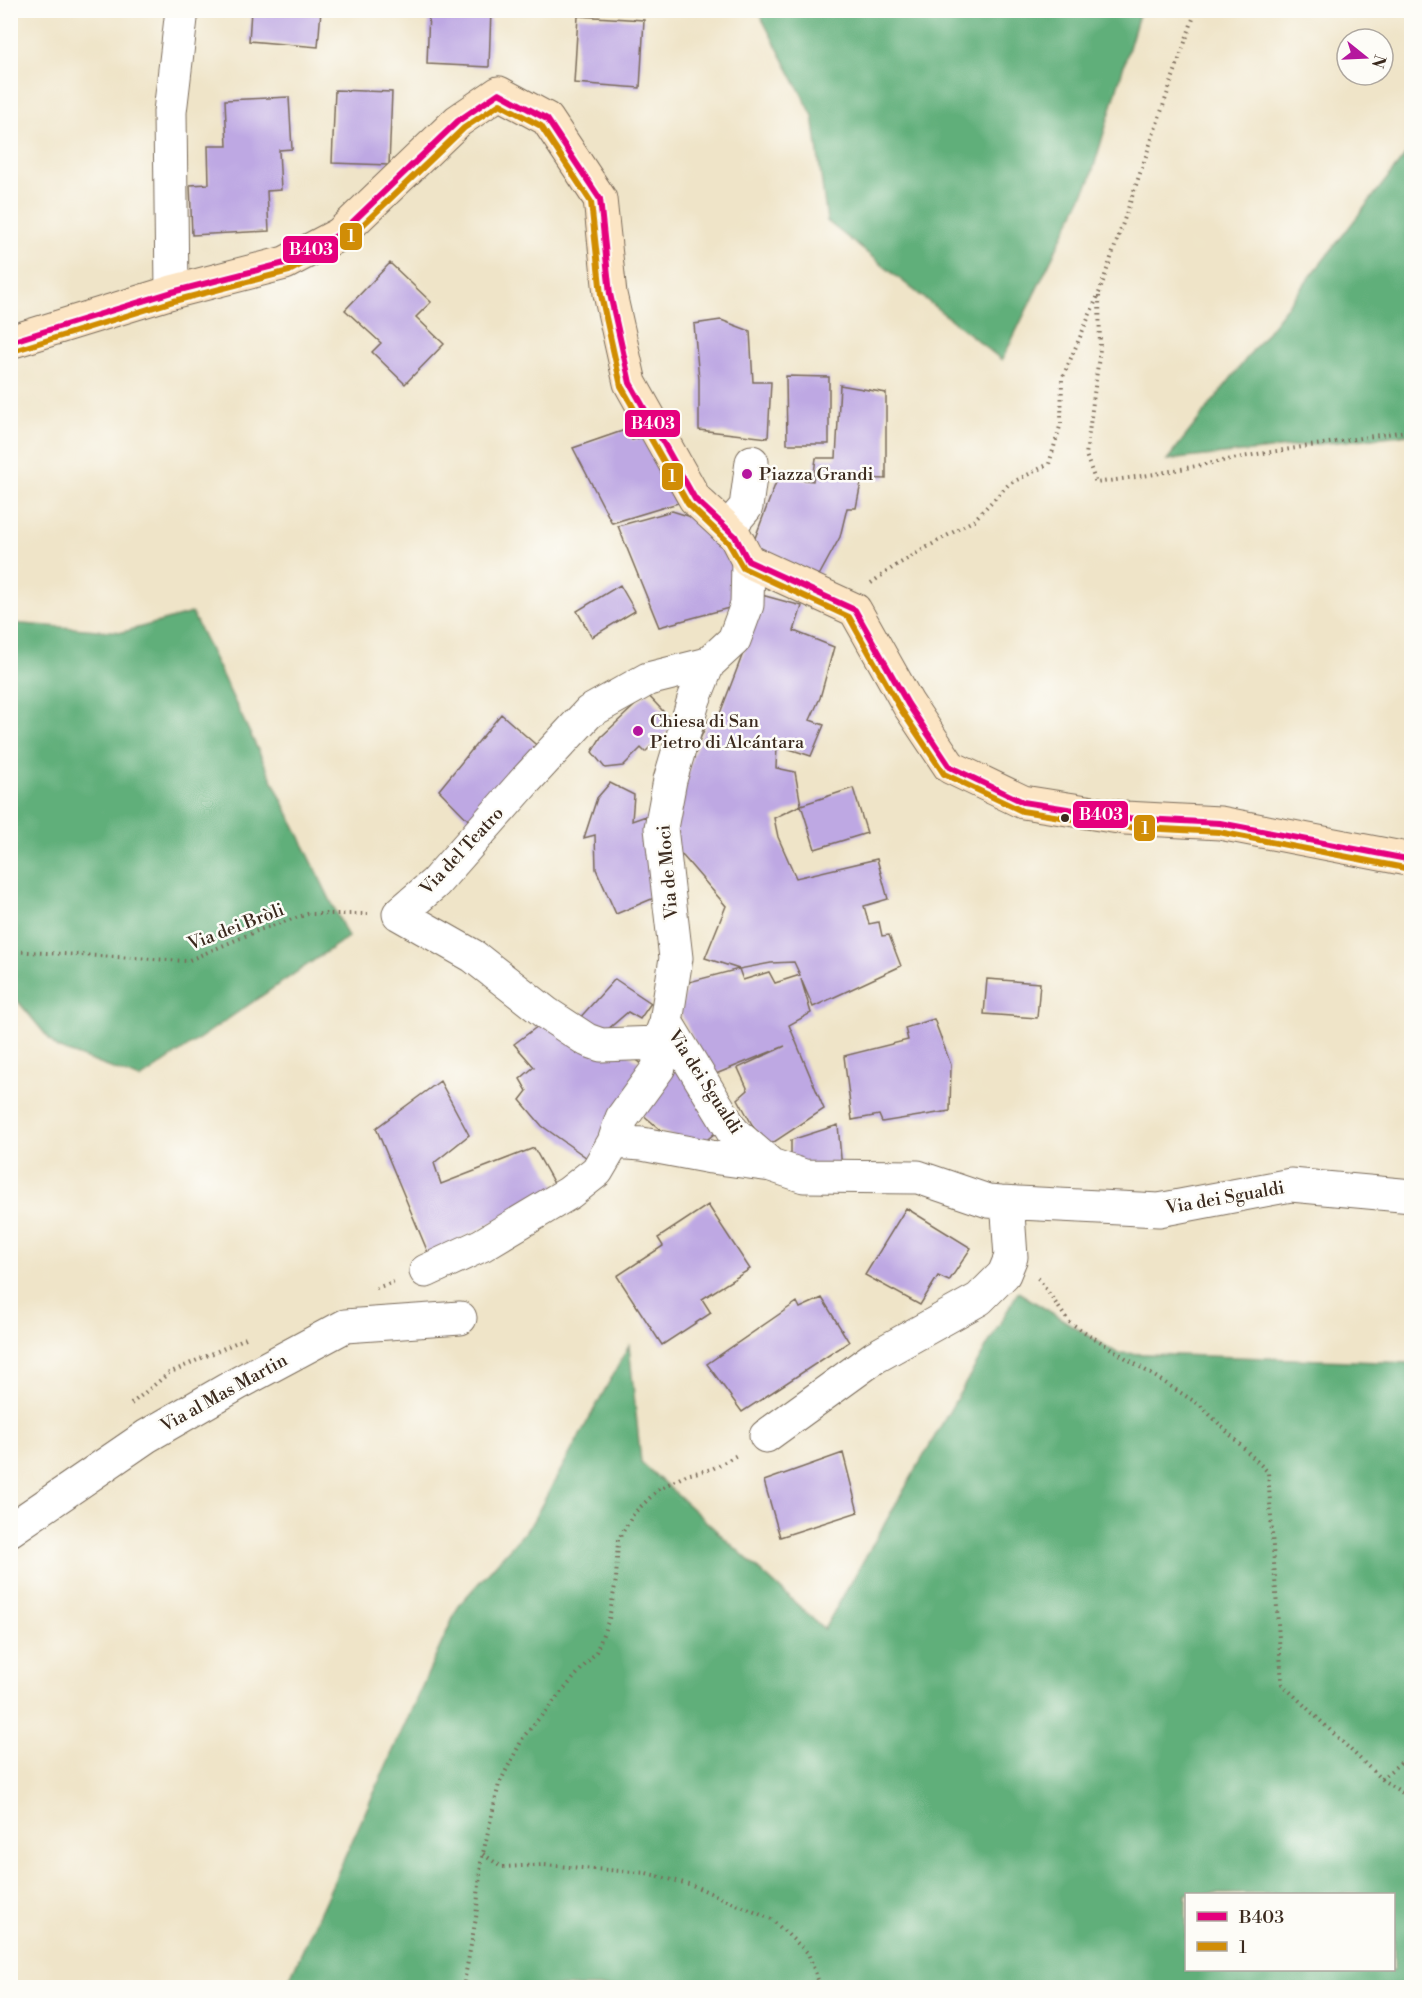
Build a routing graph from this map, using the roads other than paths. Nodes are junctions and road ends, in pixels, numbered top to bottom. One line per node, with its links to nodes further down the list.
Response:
1 (182, 10): 2 (street)
2 (172, 292): 3 (street); 5 (street)
3 (10, 342)
4 (752, 462): 5 (street)
5 (728, 529): 6 (street)
6 (748, 561): 7 (street, Via de Moci); 8 (street)
7 (708, 664): 9 (street, Via de Moci); 9 (street, Via del Teatro)
8 (1412, 860)
9 (662, 1032): 10 (street); 11 (street, Via dei Sgualdi)
10 (614, 1142): 11 (street, Via dei Sgualdi); 14 (street)
11 (771, 1165): 13 (street, Via dei Sgualdi)
12 (1412, 1196): 13 (street, Via dei Sgualdi)
13 (1001, 1202): 16 (street)
14 (426, 1271)
15 (460, 1318): 17 (street, Via al Mas Martin)
16 (766, 1436)
17 (10, 1530)

